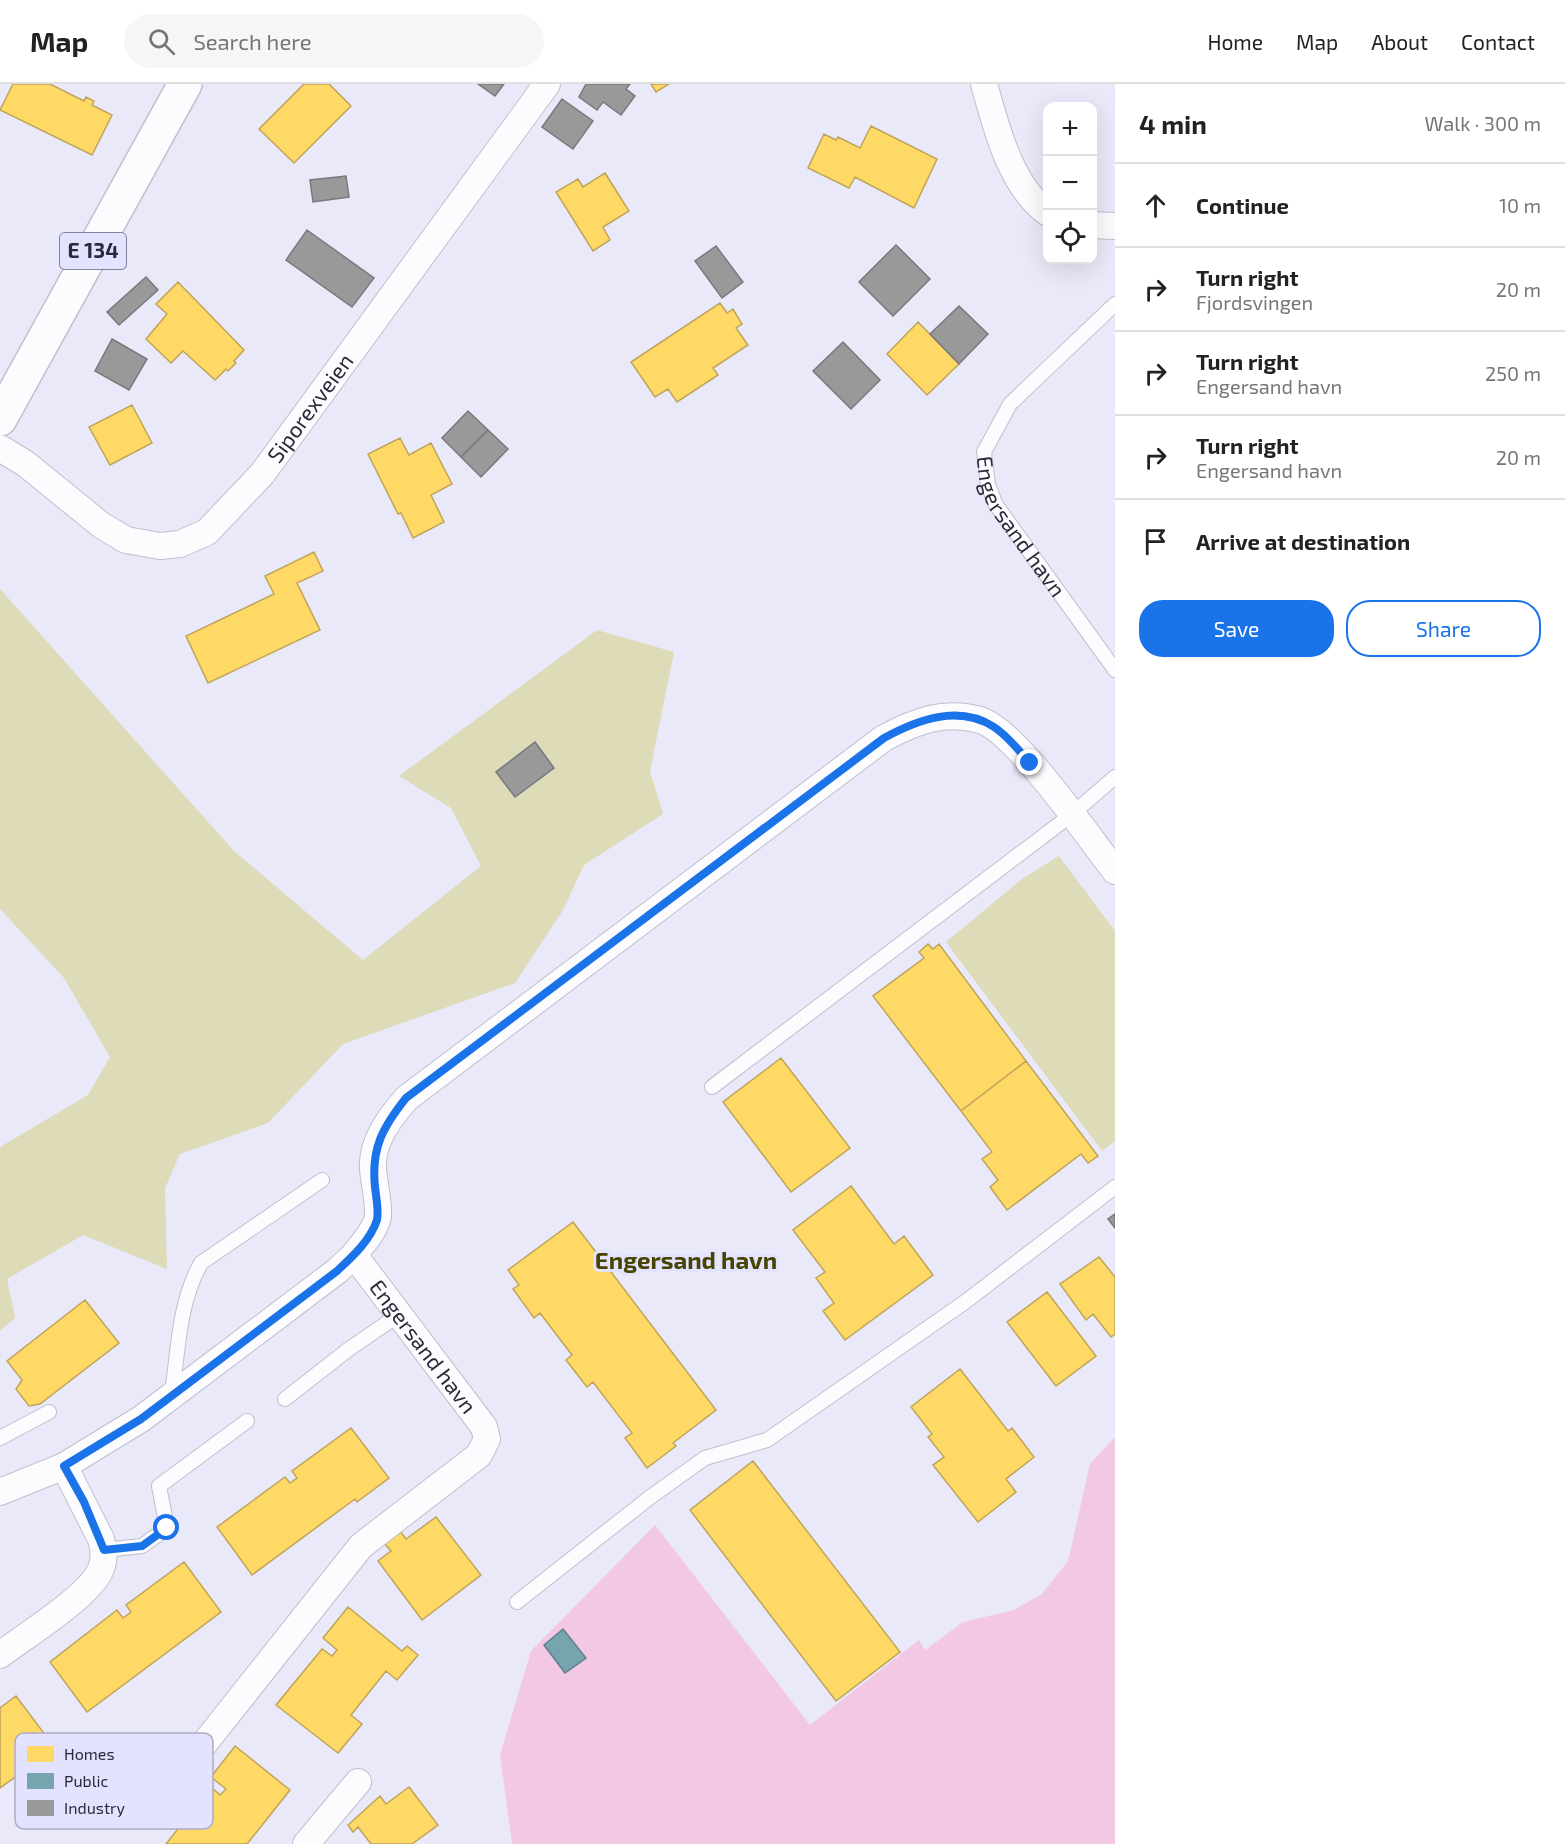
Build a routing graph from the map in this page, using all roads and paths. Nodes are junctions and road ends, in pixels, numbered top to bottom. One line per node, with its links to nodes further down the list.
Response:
1 (185, 84): 8 (highway, E 134)
2 (547, 84): 9 (street, Siporexveien)
3 (984, 84): 4 (street)
4 (1044, 210)
5 (1097, 225): 6 (street)
6 (1115, 226)
7 (1115, 304): 10 (lane, Engersand havn)
8 (0, 419)
9 (0, 448)
10 (1115, 670)
11 (1115, 777): 12 (lane)
12 (1071, 815): 13 (street, Engersand havn); 14 (lane); 17 (street, Engersand havn)
13 (1115, 871)
14 (712, 1087)
15 (322, 1180): 19 (lane)
16 (1115, 1187): 27 (lane)
17 (354, 1256): 18 (street, Engersand havn); 19 (street, Engersand havn)
18 (400, 1314): 20 (lane); 29 (street, Engersand havn)
19 (171, 1396): 24 (street, Engersand havn)
20 (285, 1398)
21 (49, 1412): 23 (lane)
22 (247, 1421): 26 (lane)
23 (0, 1438)
24 (64, 1466): 25 (street, Engersand havn); 26 (street)
25 (0, 1492)
26 (104, 1550): 28 (street)
27 (517, 1602)
28 (2, 1650)
29 (213, 1733)
30 (358, 1782): 31 (street)
31 (306, 1844)

